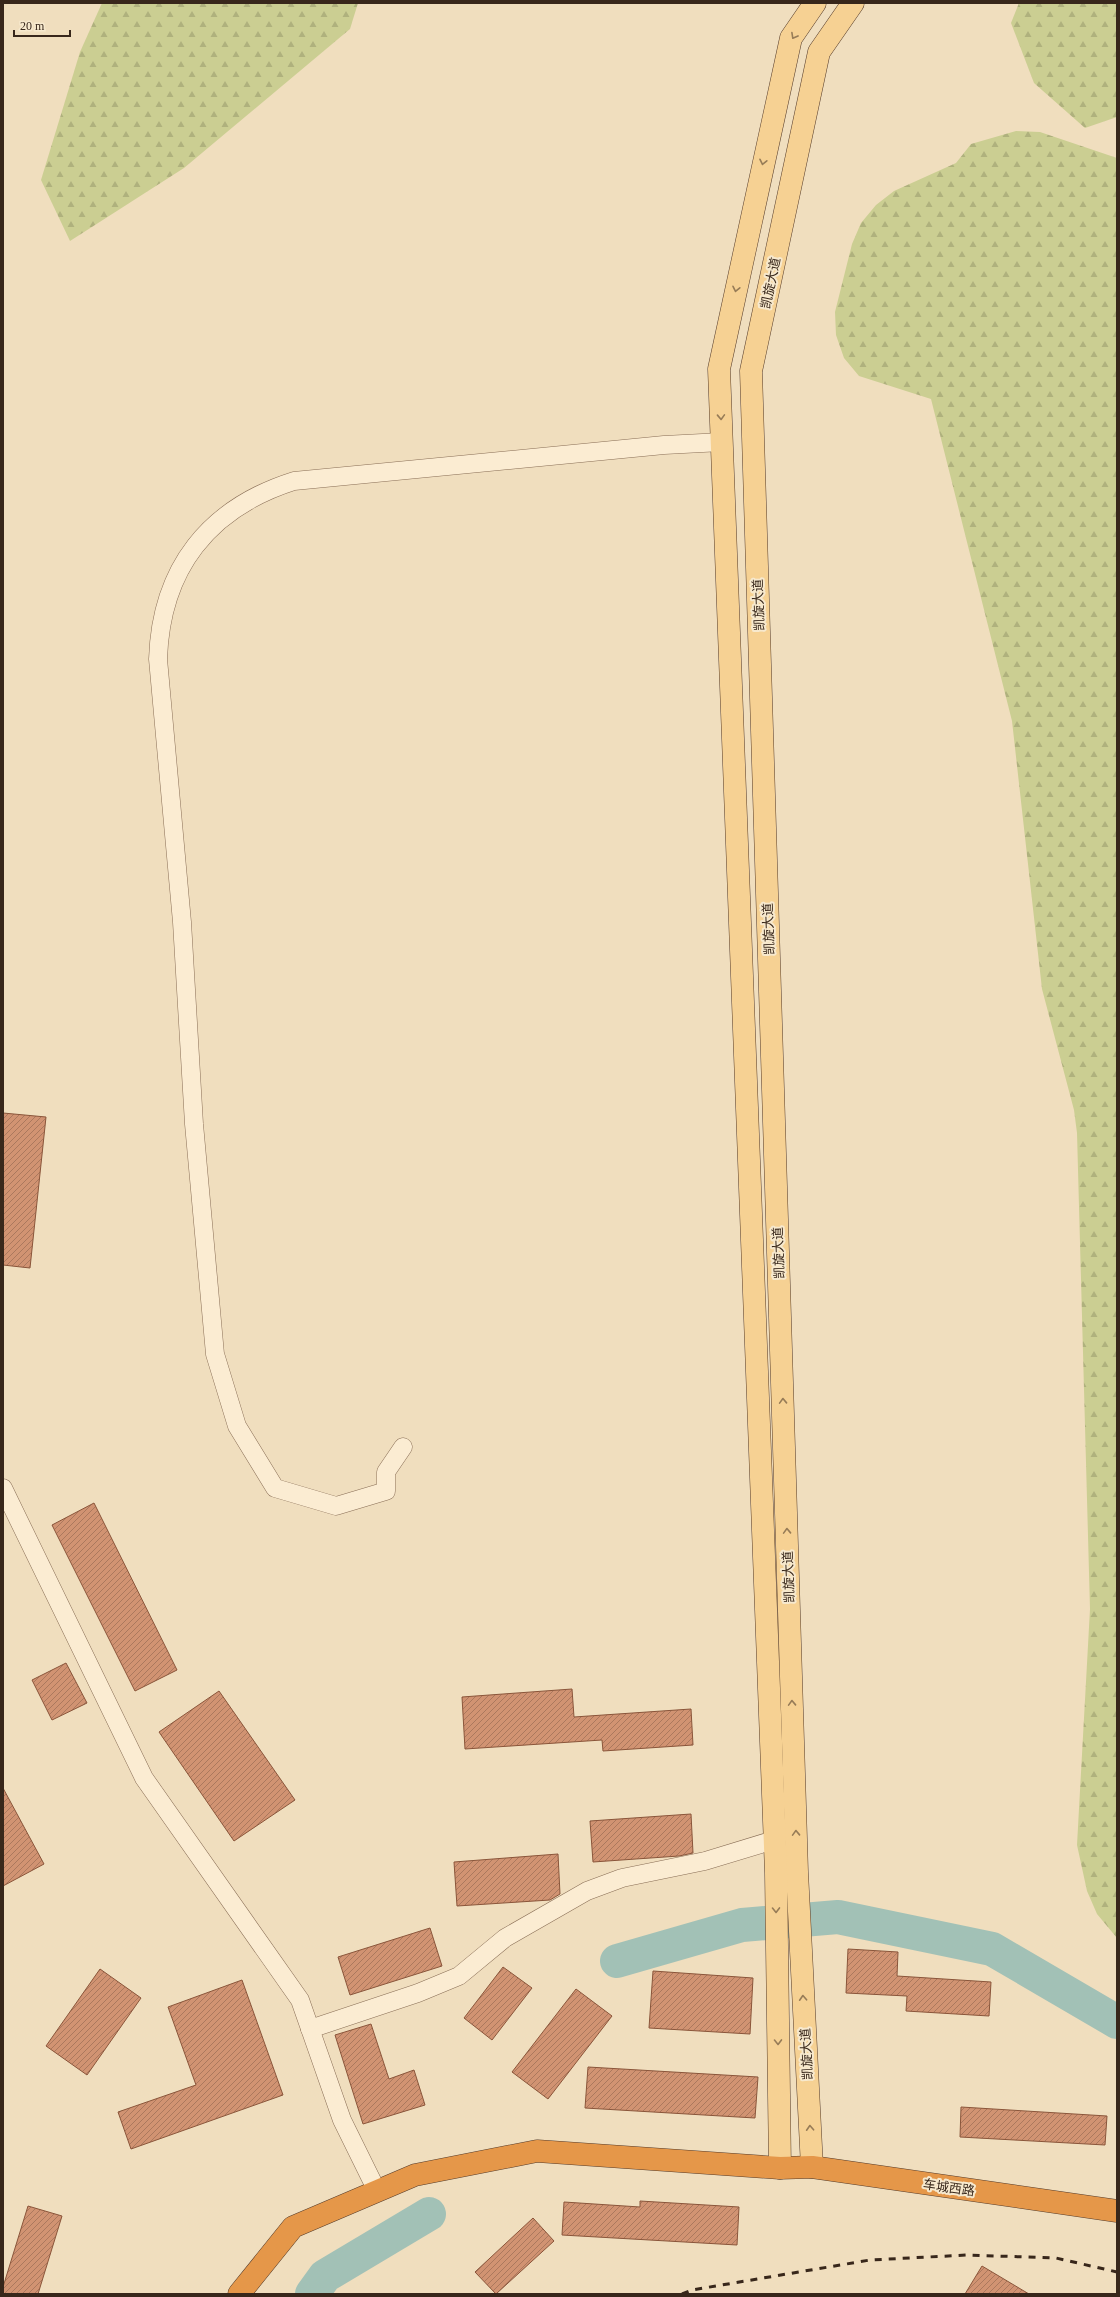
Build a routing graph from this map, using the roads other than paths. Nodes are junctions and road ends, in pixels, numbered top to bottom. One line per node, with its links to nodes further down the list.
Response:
1 (815, 3): 3 (main road, 凯旋大道, one-way to 3)
2 (853, 3): 8 (main road, 凯旋大道, one-way to 2)
3 (722, 442): 4 (street); 6 (main road, 凯旋大道)
4 (403, 1447)
5 (3, 1488): 7 (street)
6 (774, 1840): 7 (street); 9 (main road, 凯旋大道, one-way to 9)
7 (310, 2030): 10 (street)
8 (812, 2167): 9 (highway, 车城西路); 11 (highway, 车城西路)
9 (780, 2168): 10 (highway, 车城西路)
10 (377, 2192): 12 (highway, 车城西路)
11 (1117, 2211)
12 (239, 2294)

